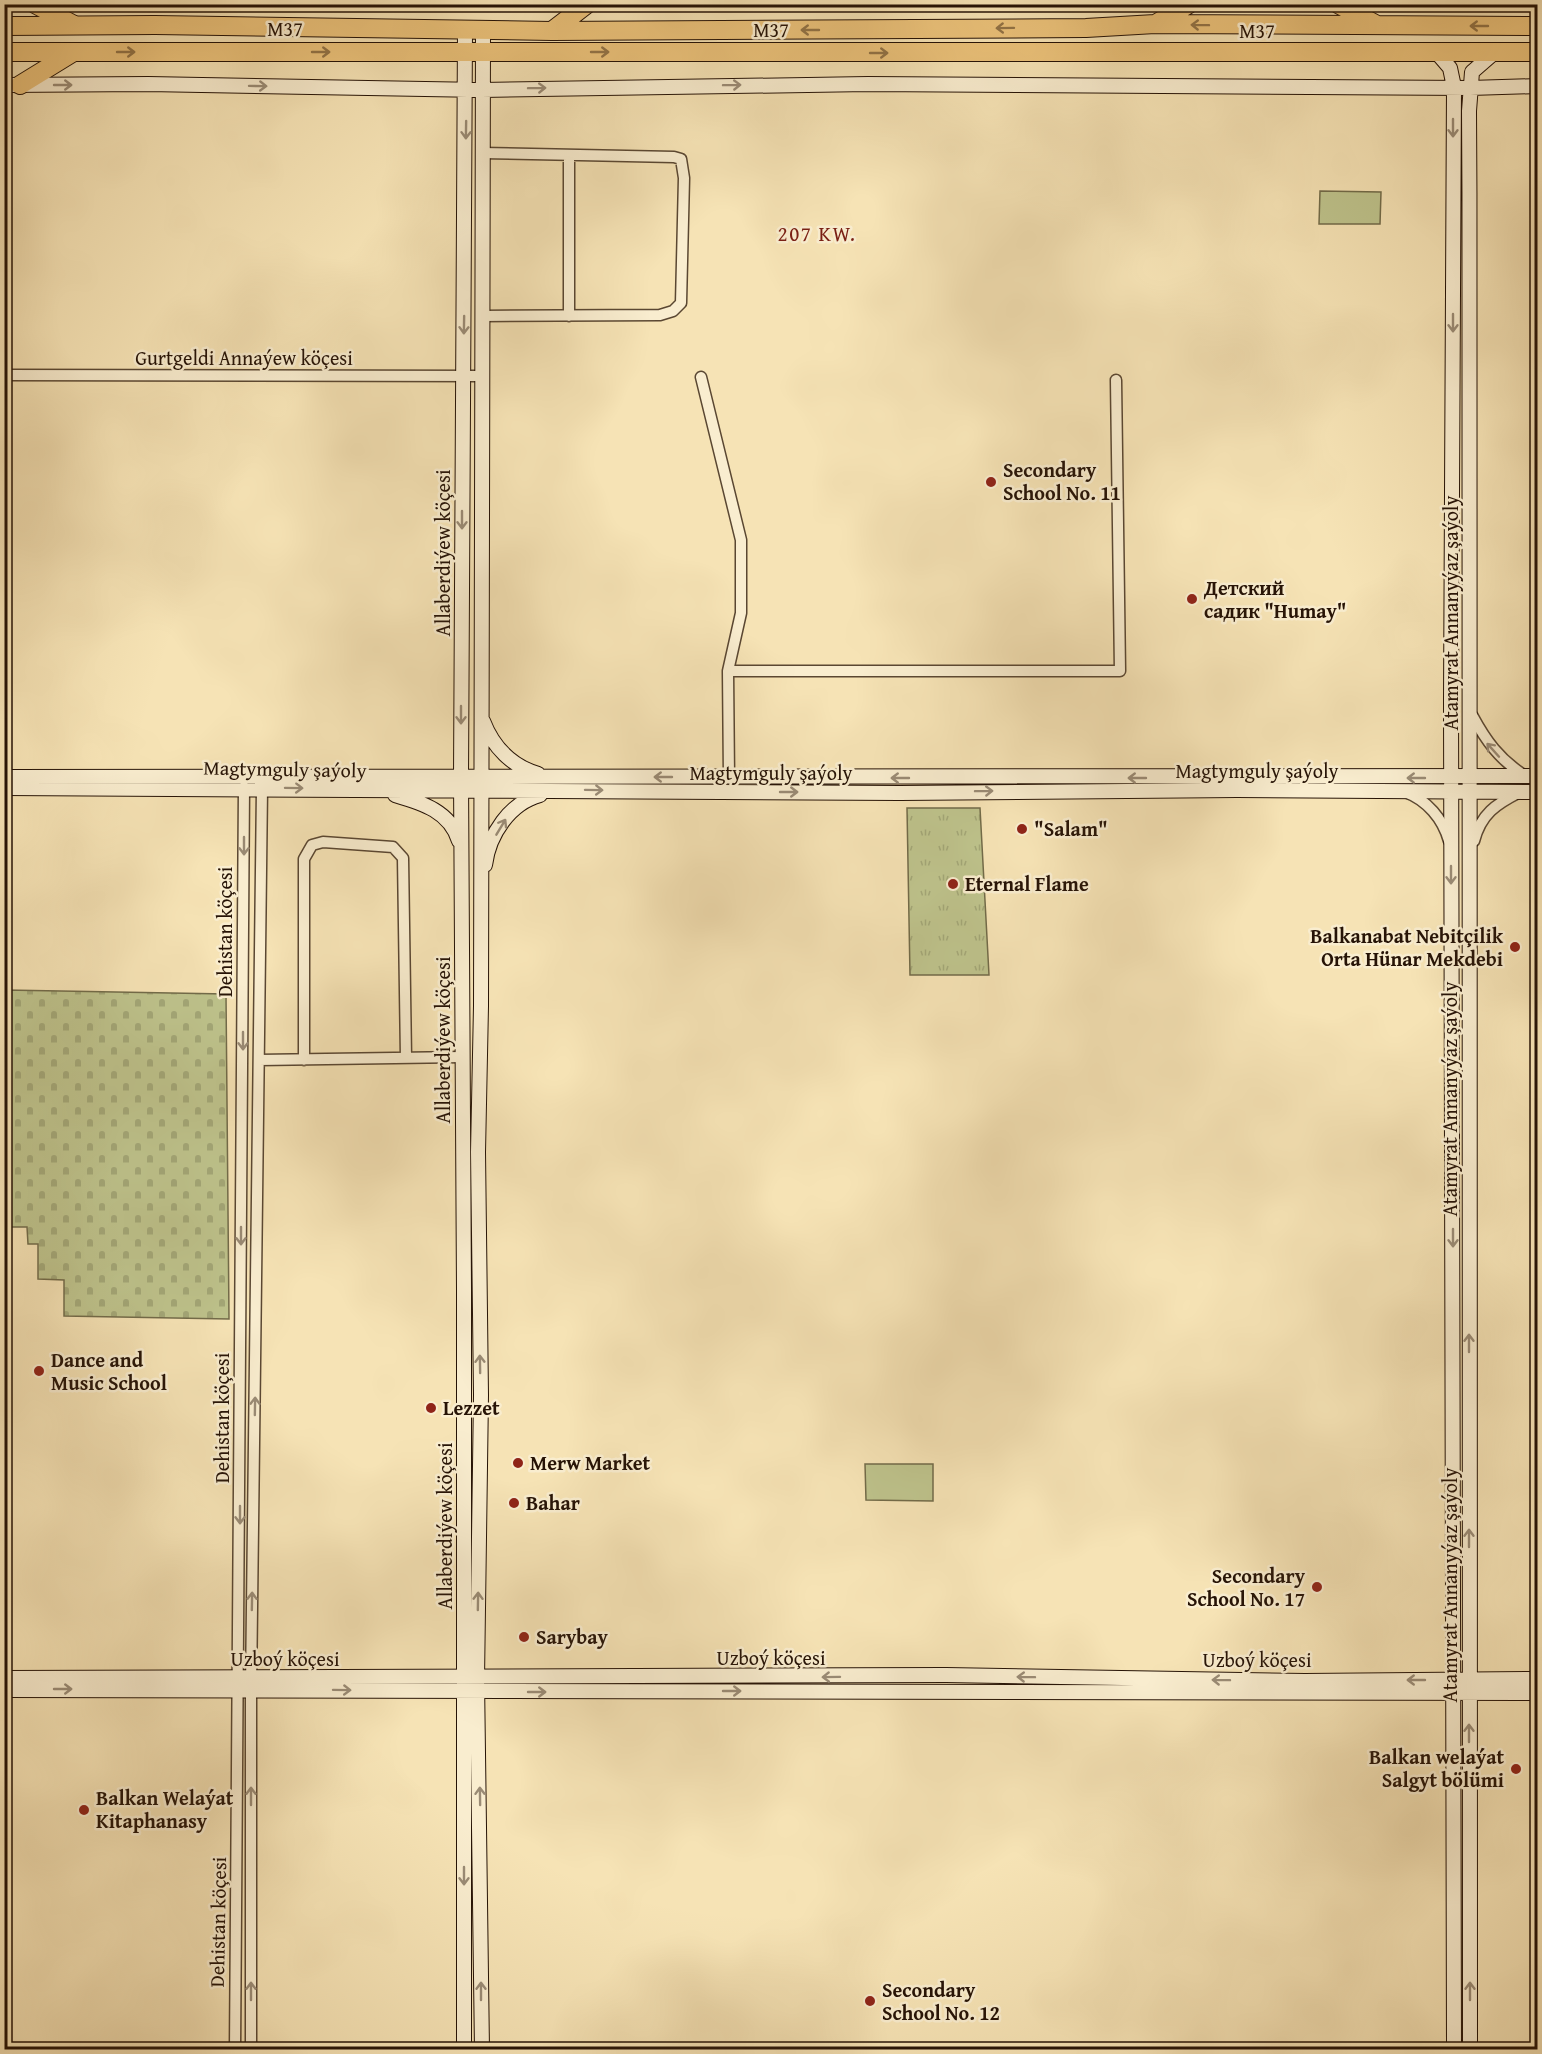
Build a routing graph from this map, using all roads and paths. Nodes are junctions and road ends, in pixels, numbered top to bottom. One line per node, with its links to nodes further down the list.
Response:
1 (35, 4): 7 (highway)
2 (587, 4): 11 (highway)
3 (1189, 4): 5 (highway)
4 (1338, 4): 8 (highway)
5 (1155, 24): 8 (highway, M37 / M37, one-way to 5); 11 (highway, M37 / M37, one-way to 11)
6 (4, 26): 7 (highway, M37 / M37)
7 (76, 26): 10 (highway, M37 / M37)
8 (1378, 26): 9 (highway, M37 / M37, one-way to 8)
9 (1538, 26)
10 (474, 30): 11 (highway, M37 / M37); 14 (street, Allaberdiýew köçesi)
11 (552, 31)
12 (4, 52): 13 (highway, M37 / M37)
13 (74, 52): 14 (highway, M37 / M37, one-way to 14); 18 (highway)
14 (473, 52): 17 (highway, M37 / M37, one-way to 17); 22 (street, Allaberdiýew köçesi); 23 (street, Allaberdiýew köçesi)
15 (1496, 52): 16 (highway, M37 / M37); 17 (highway, M37 / M37); 21 (street, Atamyrat Annanyýaz şaýoly)
16 (1538, 52)
17 (1438, 54): 20 (street, Atamyrat Annanyýaz şaýoly)
18 (12, 85): 22 (street, one-way to 22)
19 (1538, 86): 21 (street)
20 (1454, 87): 21 (street); 23 (street, one-way to 20); 43 (street, Atamyrat Annanyýaz şaýoly, one-way to 43)
21 (1470, 88): 35 (street, Atamyrat Annanyýaz şaýoly)
22 (466, 89): 23 (street); 29 (street, Allaberdiýew köçesi, one-way to 29)
23 (482, 90): 24 (street, Allaberdiýew köçesi)
24 (482, 153): 25 (street); 26 (street, Allaberdiýew köçesi)
25 (569, 154): 27 (street); 27 (street)
26 (483, 316): 27 (street); 30 (street, Allaberdiýew köçesi)
27 (569, 316)
28 (4, 375): 29 (street, Gurtgeldi Annaýew köçesi)
29 (463, 376): 30 (street, Gurtgeldi Annaýew köçesi); 42 (street, Allaberdiýew köçesi, one-way to 42)
30 (483, 376): 34 (street, Allaberdiýew köçesi)
31 (701, 377): 33 (street)
32 (1116, 380): 33 (street)
33 (728, 670): 41 (street)
34 (480, 714): 36 (street, Allaberdiýew köçesi); 39 (street)
35 (1472, 715): 37 (street, one-way to 35); 40 (street, Atamyrat Annanyýaz şaýoly)
36 (480, 776): 39 (street, Magtymguly şaýoly); 42 (street, Magtymguly şaýoly); 50 (street, Allaberdiýew köçesi)
37 (1531, 776): 40 (street, Magtymguly şaýoly)
38 (4, 777): 42 (street, Magtymguly şaýoly)
39 (546, 777): 41 (street, Magtymguly şaýoly, one-way to 39)
40 (1472, 777): 43 (street, Magtymguly şaýoly); 51 (street, Atamyrat Annanyýaz şaýoly)
41 (729, 778): 43 (street, Magtymguly şaýoly, one-way to 41)
42 (461, 784): 48 (street, Magtymguly şaýoly); 50 (street, Magtymguly şaýoly); 54 (street, Allaberdiýew köçesi)
43 (1452, 785): 49 (street, Magtymguly şaýoly); 51 (street, Magtymguly şaýoly); 55 (street, Atamyrat Annanyýaz şaýoly)
44 (244, 787): 45 (street, Magtymguly şaýoly); 46 (street, Magtymguly şaýoly); 64 (street, Dehistan köçesi, one-way to 64)
45 (4, 788)
46 (262, 788): 48 (street, Magtymguly şaýoly, one-way to 48); 60 (street, Dehistan köçesi)
47 (562, 789): 49 (street, Magtymguly şaýoly, one-way to 49); 50 (street, Magtymguly şaýoly); 57 (street, one-way to 47)
48 (366, 790): 54 (street)
49 (1402, 791): 55 (street)
50 (480, 792): 57 (street, Allaberdiýew köçesi)
51 (1471, 792): 52 (street, Magtymguly şaýoly); 56 (street, Atamyrat Annanyýaz şaýoly)
52 (1521, 792): 53 (street, Magtymguly şaýoly); 56 (street)
53 (1538, 792)
54 (461, 849): 58 (street, Allaberdiýew köçesi)
55 (1452, 849): 67 (street, Atamyrat Annanyýaz şaýoly, one-way to 67)
56 (1471, 853): 66 (street, Atamyrat Annanyýaz şaýoly, one-way to 56)
57 (481, 903): 65 (street, Allaberdiýew köçesi, one-way to 57)
58 (462, 1057): 59 (street); 65 (street, Allaberdiýew köçesi)
59 (406, 1058): 61 (street); 61 (street)
60 (259, 1060): 61 (street); 64 (street, Dehistan köçesi, one-way to 60)
61 (304, 1060)
62 (4, 1678): 64 (street, Uzboý köçesi)
63 (1538, 1679): 66 (street, Uzboý köçesi)
64 (245, 1684): 65 (street, Uzboý köçesi); 68 (street, Uzboý köçesi, one-way to 64); 70 (street, Dehistan köçesi); 71 (street, Dehistan köçesi, one-way to 64)
65 (471, 1685): 67 (street, Uzboý köçesi); 72 (street, Allaberdiýew köçesi, one-way to 72); 73 (street, Allaberdiýew köçesi, one-way to 65)
66 (1470, 1686): 67 (street, Uzboý köçesi); 69 (street, Uzboý köçesi); 75 (street, Atamyrat Annanyýaz şaýoly, one-way to 66)
67 (1453, 1687): 74 (street, Atamyrat Annanyýaz şaýoly)
68 (4, 1689)
69 (1538, 1693)
70 (235, 2049)
71 (251, 2049)
72 (464, 2049)
73 (482, 2049)
74 (1454, 2049)
75 (1470, 2049)

